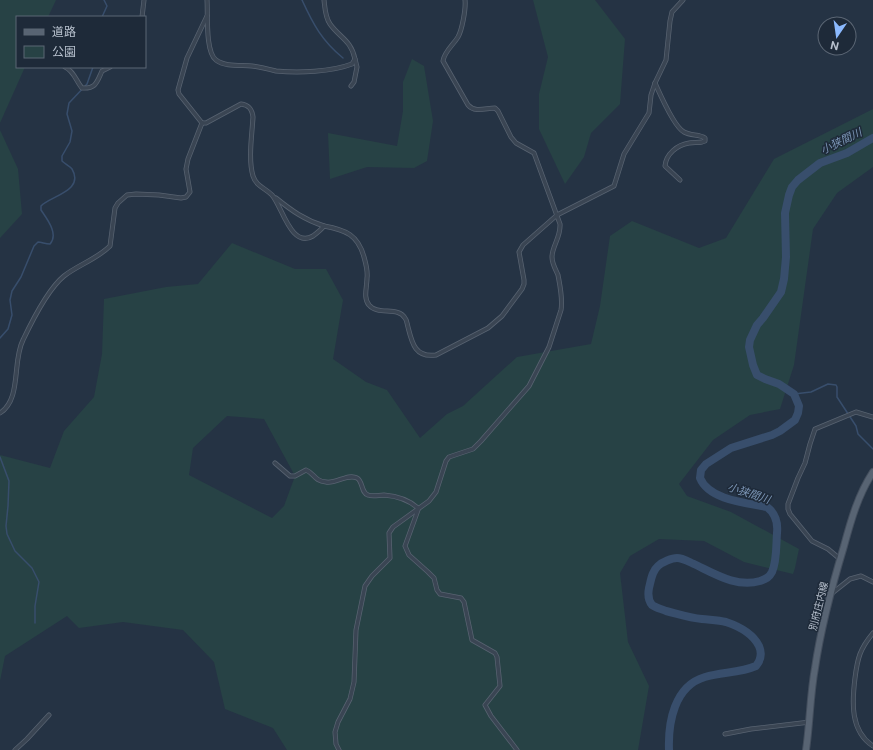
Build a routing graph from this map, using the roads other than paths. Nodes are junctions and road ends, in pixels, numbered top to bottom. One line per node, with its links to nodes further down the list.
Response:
1 (144, 0): 7 (street)
2 (207, 0): 6 (street)
3 (324, 0): 8 (street)
4 (465, 0): 16 (street)
5 (683, 0): 11 (street)
6 (208, 15): 8 (street); 13 (street)
7 (142, 16)
8 (355, 59): 12 (street)
9 (66, 68): 10 (street)
10 (108, 68)
11 (655, 83): 14 (street); 16 (street)
12 (350, 86)
13 (202, 122): 15 (street); 18 (street)
14 (680, 180)
15 (272, 196): 17 (street); 17 (street)
16 (557, 216): 17 (street); 22 (street)
17 (324, 226)
18 (0, 414)
19 (873, 417): 23 (street)
20 (275, 463): 22 (street)
21 (873, 472): 23 (main road, 別府庄内線)
22 (418, 508): 32 (street); 33 (street)
23 (840, 559): 25 (main road, 別府庄内線)
24 (873, 582): 25 (street)
25 (831, 594): 28 (main road, 別府庄内線)
26 (873, 633): 30 (street)
27 (49, 715): 31 (street)
28 (810, 722): 29 (street); 34 (main road, 別府庄内線)
29 (725, 734)
30 (873, 746)
31 (14, 750)
32 (339, 750)
33 (517, 750)
34 (806, 750)

